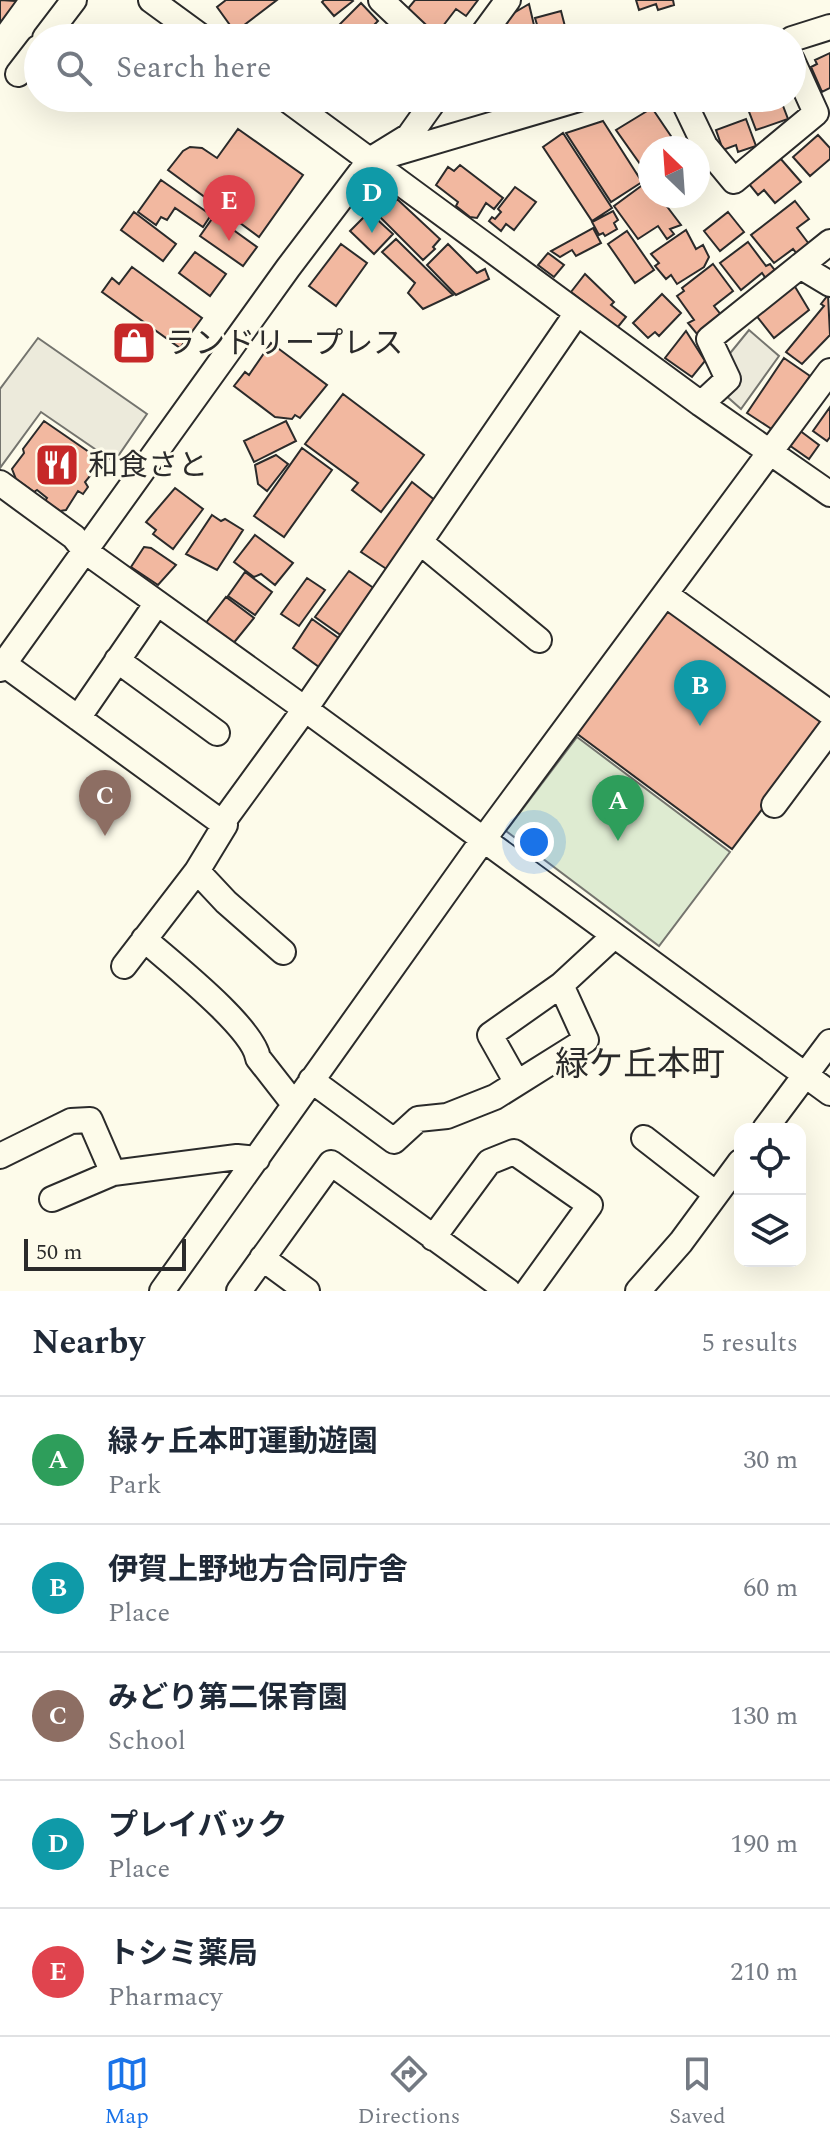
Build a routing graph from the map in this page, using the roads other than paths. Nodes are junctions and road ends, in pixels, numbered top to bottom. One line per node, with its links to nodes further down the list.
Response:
1 (74, 0): 5 (street)
2 (151, 0): 6 (street)
3 (381, 0): 7 (street)
4 (508, 0): 8 (street)
5 (56, 24)
6 (184, 24)
7 (406, 24)
8 (490, 24)
9 (830, 27): 10 (street)
10 (806, 35)
11 (24, 66): 12 (street)
12 (18, 74)
13 (806, 91): 17 (street)
14 (304, 112): 18 (street)
15 (426, 112): 18 (street)
16 (534, 112): 18 (street)
17 (689, 112)
18 (370, 160): 22 (street); 29 (street)
19 (830, 242): 20 (street)
20 (800, 266): 21 (street); 24 (street)
21 (830, 284)
22 (577, 313): 24 (street); 28 (street)
23 (830, 371): 25 (street)
24 (701, 404): 25 (street)
25 (770, 451): 27 (street); 30 (street)
26 (0, 483): 29 (street)
27 (830, 494)
28 (420, 542): 32 (street); 35 (street)
29 (85, 551): 31 (street); 34 (street)
30 (665, 594): 36 (street); 42 (street)
31 (157, 603): 33 (street); 35 (street)
32 (539, 640)
33 (117, 660): 37 (street); 39 (street)
34 (2, 666): 37 (street)
35 (305, 709): 41 (street); 42 (street)
36 (830, 713)
37 (78, 718): 41 (street)
38 (830, 730): 40 (street)
39 (217, 733)
40 (774, 805)
41 (222, 823): 43 (street)
42 (483, 840): 44 (street); 51 (street)
43 (197, 871): 45 (street); 46 (street)
44 (614, 936): 48 (street); 50 (street)
45 (144, 939): 47 (street); 54 (street)
46 (283, 952)
47 (124, 966)
48 (561, 985): 52 (street); 52 (street)
49 (830, 1042): 50 (street)
50 (805, 1075): 53 (street); 55 (street)
51 (311, 1080): 52 (street); 54 (street)
52 (517, 1083)
53 (830, 1093)
54 (294, 1104): 58 (street)
55 (769, 1123)
56 (644, 1138): 61 (street)
57 (0, 1156): 60 (street)
58 (257, 1159): 60 (street); 65 (street)
59 (734, 1170): 61 (street)
60 (113, 1173): 62 (street)
61 (716, 1194): 70 (street)
62 (52, 1199)
63 (433, 1238): 64 (street); 68 (street); 69 (street)
64 (262, 1258): 66 (street); 67 (street)
65 (162, 1291)
66 (239, 1291)
67 (307, 1291)
68 (508, 1291)
69 (528, 1291)
70 (638, 1291)

